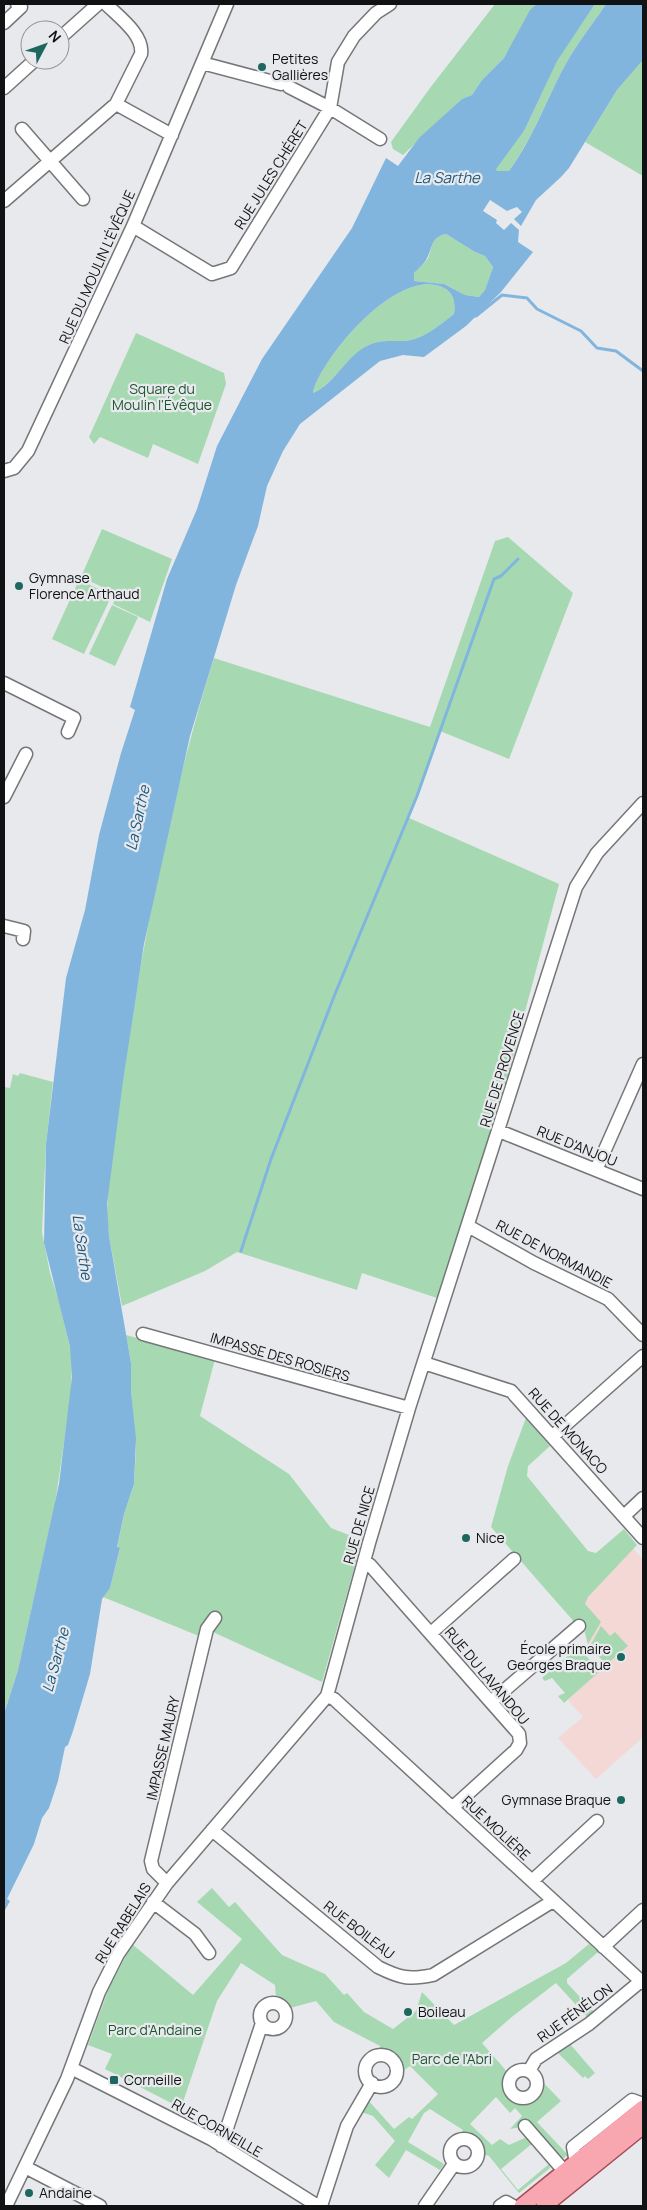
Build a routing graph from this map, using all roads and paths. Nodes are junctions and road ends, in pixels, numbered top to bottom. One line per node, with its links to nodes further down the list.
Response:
1 (17, 4): 6 (street)
2 (98, 4): 7 (street)
3 (106, 4): 11 (street)
4 (227, 4): 8 (street, RUE DU MOULIN L'ÉVÊQUE)
5 (390, 4): 12 (street, RUE JULES CHÉRET)
6 (4, 23)
7 (70, 29)
8 (202, 63): 12 (street); 14 (street, RUE DU MOULIN L'ÉVÊQUE)
9 (24, 70): 10 (street)
10 (4, 88)
11 (116, 104): 14 (street); 16 (street)
12 (330, 108): 15 (street); 19 (street, RUE JULES CHÉRET)
13 (22, 129): 16 (street)
14 (172, 135): 19 (street, RUE DU MOULIN L'ÉVÊQUE)
15 (380, 139)
16 (50, 160): 17 (street); 18 (street)
17 (83, 199)
18 (4, 201)
19 (133, 226): 20 (street, RUE DU MOULIN L'ÉVÊQUE)
20 (4, 471)
21 (4, 683): 22 (street)
22 (68, 732)
23 (26, 754): 24 (street)
24 (6, 784): 25 (street)
25 (4, 797)
26 (643, 803): 30 (street, RUE DE PROVENCE)
27 (4, 926): 28 (street)
28 (23, 940)
29 (643, 1064): 31 (street)
30 (499, 1131): 31 (street, RUE D'ANJOU); 33 (street, RUE DE PROVENCE)
31 (596, 1170): 32 (street, RUE D'ANJOU)
32 (643, 1189)
33 (468, 1226): 35 (street, RUE DE NORMANDIE); 37 (street, RUE DE PROVENCE)
34 (143, 1334): 38 (street, IMPASSE DES ROSIERS)
35 (643, 1335)
36 (643, 1356): 39 (street)
37 (424, 1363): 38 (street, RUE DE NICE); 39 (street, RUE DE MONACO)
38 (409, 1408): 44 (street, RUE DE NICE)
39 (553, 1436): 41 (street, RUE DE MONACO)
40 (643, 1498): 41 (street)
41 (624, 1516): 42 (street, RUE DE MONACO)
42 (643, 1538)
43 (514, 1559): 47 (street)
44 (364, 1561): 47 (street, RUE DU LAVANDOU); 48 (street, RUE DE NICE)
45 (215, 1618): 54 (street, IMPASSE MAURY)
46 (579, 1626): 49 (street)
47 (431, 1633): 49 (street, RUE DU LAVANDOU)
48 (328, 1696): 50 (street, RUE MOLIÈRE); 52 (street, RUE RABELAIS)
49 (492, 1701): 50 (street, RUE DU LAVANDOU)
50 (452, 1808): 53 (street, RUE MOLIÈRE)
51 (597, 1821): 53 (street)
52 (212, 1830): 54 (street, RUE RABELAIS); 55 (street, RUE BOILEAU)
53 (532, 1881): 55 (street, RUE MOLIÈRE)
54 (167, 1882): 56 (street, RUE RABELAIS)
55 (553, 1901): 58 (street, RUE MOLIÈRE)
56 (153, 1902): 59 (street); 62 (street, RUE RABELAIS)
57 (643, 1910): 58 (street)
58 (603, 1947): 60 (street, RUE MOLIÈRE)
59 (209, 1953)
60 (642, 1982): 63 (street, RUE FÉNÉLON)
61 (262, 2023): 69 (street)
62 (71, 2068): 69 (street, RUE CORNEILLE); 71 (street, RUE RABELAIS)
63 (529, 2071)
64 (372, 2083): 75 (street)
65 (643, 2104): 72 (street)
66 (643, 2108): 72 (main road)
67 (525, 2126): 72 (street)
68 (643, 2126): 80 (main road)
69 (221, 2146): 75 (street, RUE CORNEILLE)
70 (454, 2164): 76 (street)
71 (25, 2167): 73 (street, RUE RABELAIS); 74 (street)
72 (570, 2167): 79 (main road)
73 (6, 2206)
74 (100, 2206)
75 (320, 2206)
76 (425, 2206)
77 (500, 2206): 78 (street)
78 (513, 2206)
79 (522, 2206)
80 (544, 2206)

